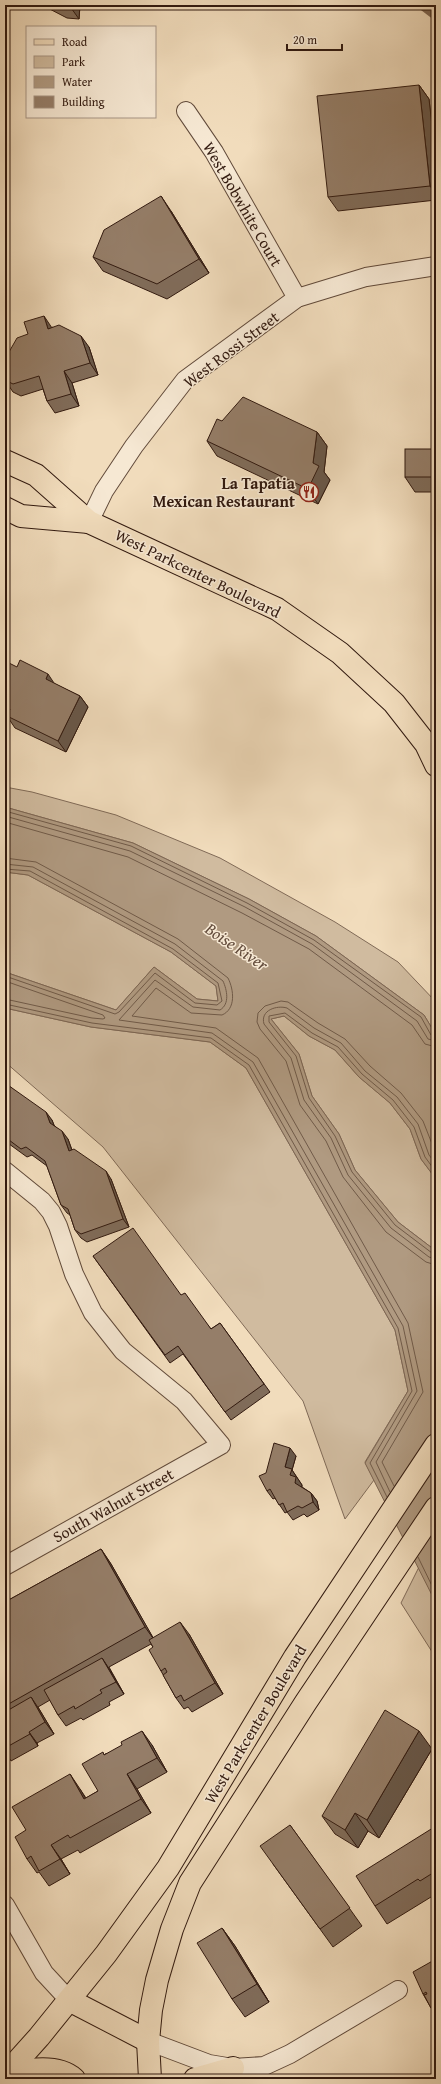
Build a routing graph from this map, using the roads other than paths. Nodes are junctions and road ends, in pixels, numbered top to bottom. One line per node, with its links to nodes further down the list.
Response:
1 (186, 111): 3 (street, West Bobwhite Court)
2 (436, 266): 3 (street, West Rossi Street)
3 (297, 298): 6 (street, West Rossi Street)
4 (5, 461): 6 (main road, West Parkcenter Boulevard)
5 (5, 508): 6 (main road, West Parkcenter Boulevard)
6 (89, 522): 7 (main road, West Parkcenter Boulevard)
7 (436, 765)
8 (5, 1171): 11 (street, South Walnut Street)
9 (436, 1445): 14 (main road, West Parkcenter Boulevard)
10 (436, 1508): 15 (main road, West Parkcenter Boulevard)
11 (5, 1566)
12 (5, 1906): 14 (street)
13 (398, 1990): 16 (street)
14 (70, 2000): 15 (main road); 17 (main road, West Parkcenter Boulevard)
15 (148, 2041): 16 (street); 19 (main road, West Parkcenter Boulevard)
16 (233, 2068): 20 (main road)
17 (6, 2074): 18 (main road)
18 (74, 2079)
19 (150, 2079)
20 (195, 2079)

